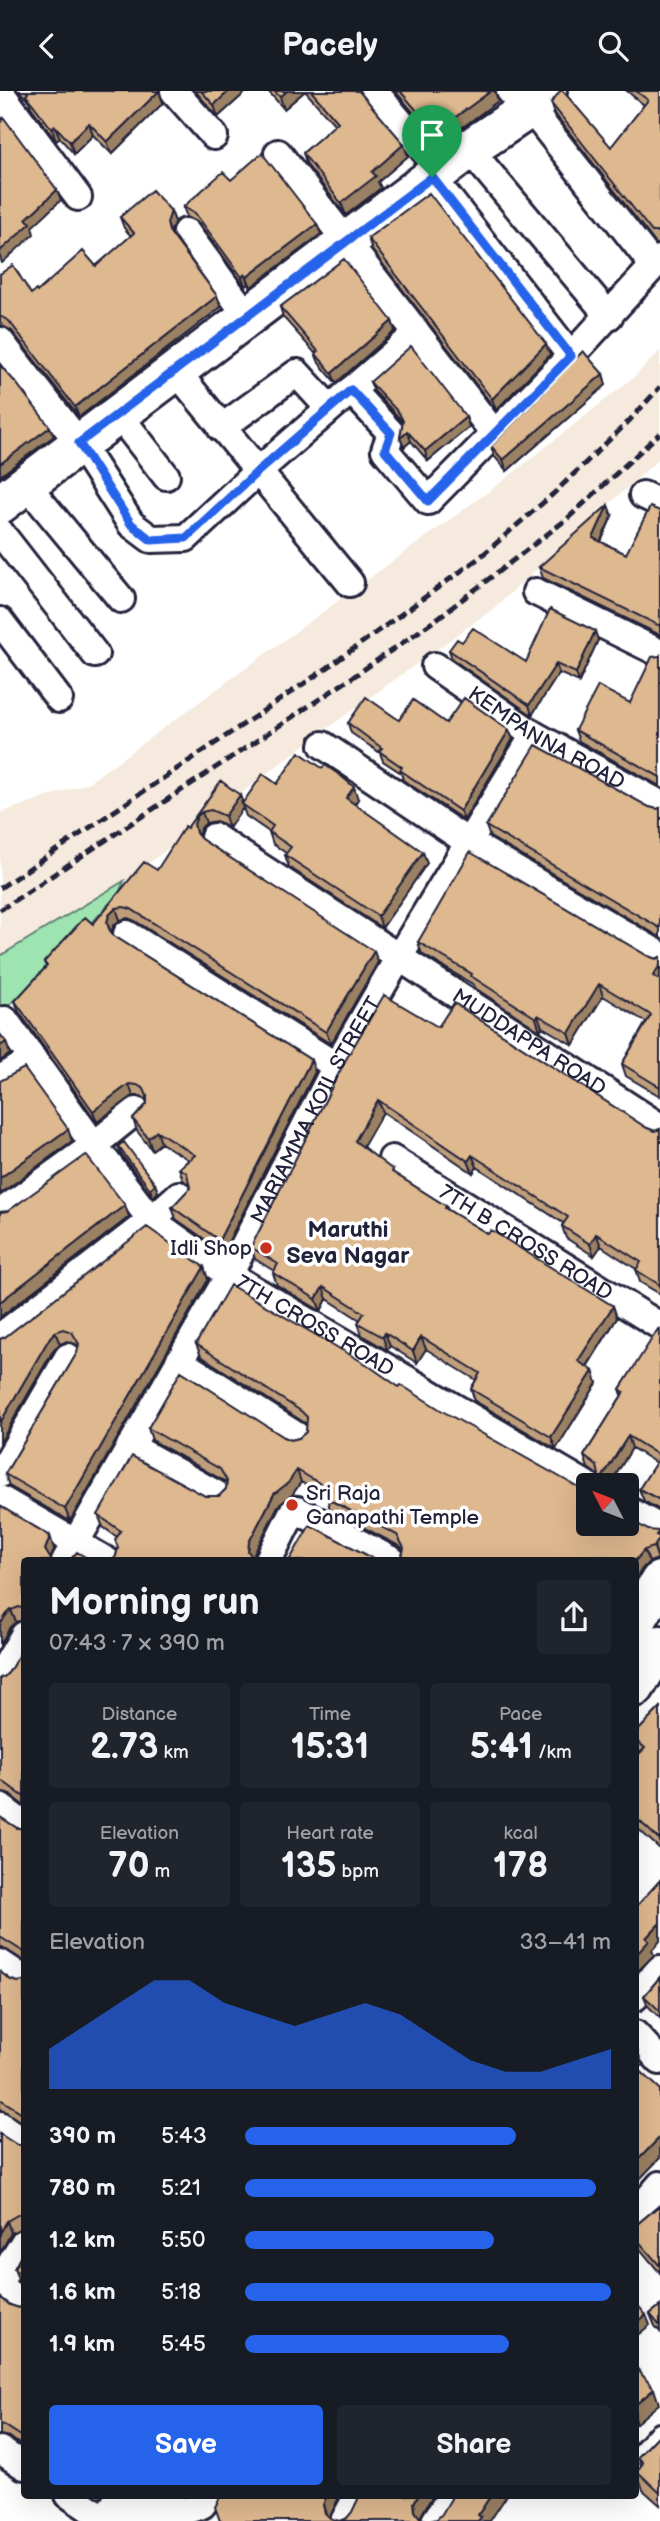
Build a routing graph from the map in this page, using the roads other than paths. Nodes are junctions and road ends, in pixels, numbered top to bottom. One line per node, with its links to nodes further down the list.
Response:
1 (174, 91): 5 (street)
2 (374, 91): 7 (street)
3 (0, 92): 8 (street)
4 (529, 97): 7 (street); 11 (street)
5 (214, 136)
6 (278, 153): 10 (street)
7 (448, 165): 10 (street); 12 (street); 16 (street)
8 (78, 197)
9 (186, 232): 13 (street)
10 (348, 241): 13 (street); 14 (street)
11 (656, 262): 12 (street)
12 (609, 316): 16 (street)
13 (248, 317): 17 (street)
14 (417, 333): 18 (street); 22 (street)
15 (0, 341): 23 (street)
16 (571, 356): 22 (street)
17 (176, 371): 20 (street); 21 (street)
18 (351, 390): 19 (street); 22 (street)
19 (330, 408): 21 (street); 24 (street)
20 (118, 414): 23 (street); 25 (street)
21 (221, 428): 24 (street)
22 (495, 433)
23 (79, 443): 24 (street); 26 (street)
24 (257, 472): 28 (street)
25 (166, 476)
26 (13, 494): 30 (street)
27 (0, 532): 33 (street)
28 (350, 583)
29 (536, 592): 32 (street)
30 (121, 599)
31 (0, 621): 35 (street)
32 (660, 653)
33 (95, 654)
34 (435, 666): 36 (street, KEMPANNA ROAD)
35 (59, 699)
36 (534, 735): 38 (street, KEMPANNA ROAD); 40 (street, MARIAMMA KOIL STREET)
37 (323, 745): 40 (street)
38 (660, 804)
39 (214, 837): 43 (street, MUDDAPPA ROAD)
40 (468, 842): 42 (street); 43 (street, MARIAMMA KOIL STREET)
41 (127, 934): 46 (street)
42 (660, 955)
43 (399, 957): 46 (street, MARIAMMA KOIL STREET); 49 (street, MUDDAPPA ROAD)
44 (3, 1022): 45 (street, 7TH CROSS ROAD)
45 (33, 1059): 47 (street); 50 (street, 7TH CROSS ROAD)
46 (336, 1066): 55 (street, MARIAMMA KOIL STREET)
47 (0, 1079)
48 (136, 1111): 50 (street)
49 (660, 1127)
50 (94, 1145): 53 (street); 54 (street, 7TH CROSS ROAD)
51 (392, 1159): 56 (street, 7TH B CROSS ROAD)
52 (179, 1195): 54 (street)
53 (4, 1210)
54 (151, 1220): 55 (street, 7TH CROSS ROAD); 57 (street)
55 (229, 1275): 59 (street, MARIAMMA KOIL STREET); 63 (street, 7TH CROSS ROAD)
56 (660, 1326)
57 (0, 1336)
58 (68, 1357): 62 (street)
59 (179, 1361): 60 (street); 61 (street, MARIAMMA KOIL STREET)
60 (297, 1436)
61 (130, 1447): 64 (street); 68 (street, MARIAMMA KOIL STREET)
62 (0, 1474)
63 (576, 1479)
64 (216, 1495)
65 (0, 1499): 68 (street)
66 (639, 1516): 67 (street)
67 (660, 1528)
68 (70, 1552): 69 (street)
69 (91, 1557)
70 (270, 1557): 71 (street)
71 (385, 1557)
72 (660, 1581): 73 (street)
73 (639, 1616)
74 (660, 1645): 75 (street)
75 (639, 1680)
76 (0, 1807): 77 (street)
77 (21, 1823)
78 (0, 1962): 80 (street)
79 (660, 1969): 81 (street)
80 (21, 1977)
81 (639, 1993)
82 (639, 2038): 83 (street)
83 (660, 2061)
84 (0, 2125): 85 (street)
85 (21, 2140)
86 (660, 2185): 87 (street)
87 (639, 2209)
88 (21, 2247): 89 (street)
89 (0, 2281)
90 (0, 2287): 91 (street)
91 (21, 2302)
92 (660, 2437): 94 (street)
93 (0, 2450): 95 (street)
94 (639, 2461)
95 (21, 2464)
96 (75, 2499): 102 (street)
97 (124, 2499): 102 (street)
98 (162, 2499): 103 (street)
99 (356, 2499): 105 (street)
100 (449, 2499): 106 (street)
101 (207, 2507): 104 (street)
102 (109, 2521)
103 (148, 2521)
104 (155, 2521)
105 (344, 2521)
106 (435, 2521)

